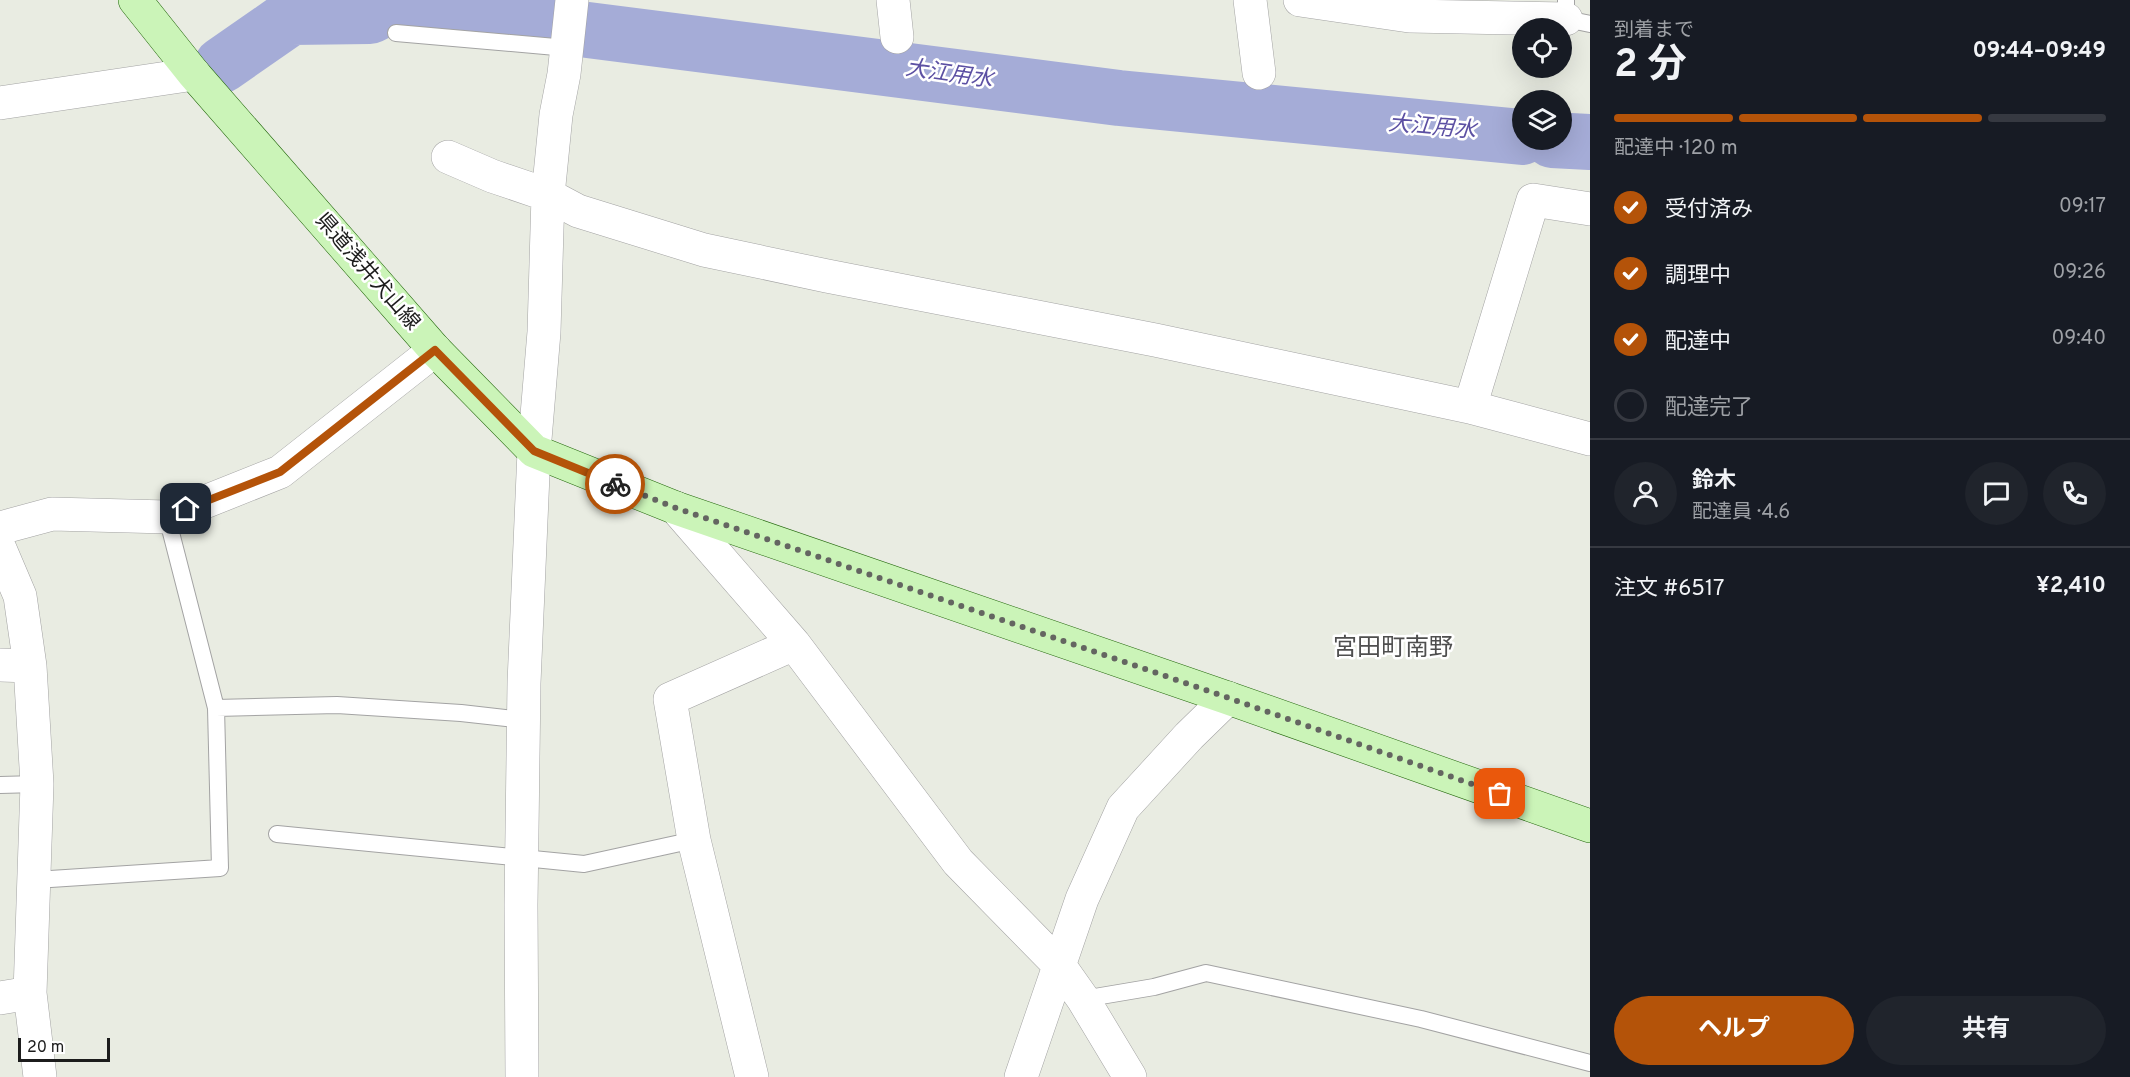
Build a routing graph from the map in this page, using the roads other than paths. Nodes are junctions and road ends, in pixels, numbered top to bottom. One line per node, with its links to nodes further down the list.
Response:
1 (135, 0): 11 (main road, 県道浅井犬山線)
2 (893, 0): 8 (street)
3 (1250, 0): 10 (street)
4 (1300, 0): 6 (street)
5 (572, 1): 9 (street)
6 (1574, 14)
7 (396, 33): 9 (lane)
8 (897, 37)
9 (567, 47): 14 (street)
10 (1259, 73)
11 (194, 74): 12 (street); 16 (main road, 県道浅井犬山線)
12 (0, 103)
13 (448, 157): 14 (street)
14 (548, 195): 17 (street); 19 (street)
15 (1590, 209): 17 (street)
16 (435, 350): 19 (main road, 県道浅井犬山線); 21 (street)
17 (1470, 407): 18 (street)
18 (1590, 439)
19 (534, 451): 20 (main road, 県道浅井犬山線); 28 (street)
20 (676, 508): 24 (street); 26 (main road, 県道浅井犬山線)
21 (167, 517): 22 (street); 27 (lane)
22 (0, 528)
23 (0, 549): 25 (street)
24 (794, 644): 33 (street); 36 (street)
25 (15, 665): 29 (street)
26 (1228, 698): 31 (main road, 県道浅井犬山線); 36 (street)
27 (216, 708): 28 (lane); 35 (lane)
28 (524, 720): 34 (street)
29 (37, 784): 30 (lane); 35 (street)
30 (0, 785)
31 (1590, 826)
32 (278, 834): 34 (lane)
33 (694, 840): 34 (lane); 42 (street)
34 (522, 857): 41 (street)
35 (35, 880): 37 (street)
36 (1059, 965): 38 (street); 43 (street)
37 (15, 995): 40 (street)
38 (1083, 999): 39 (lane); 44 (street)
39 (1590, 1063)
40 (40, 1077)
41 (522, 1077)
42 (752, 1077)
43 (1021, 1077)
44 (1130, 1077)

